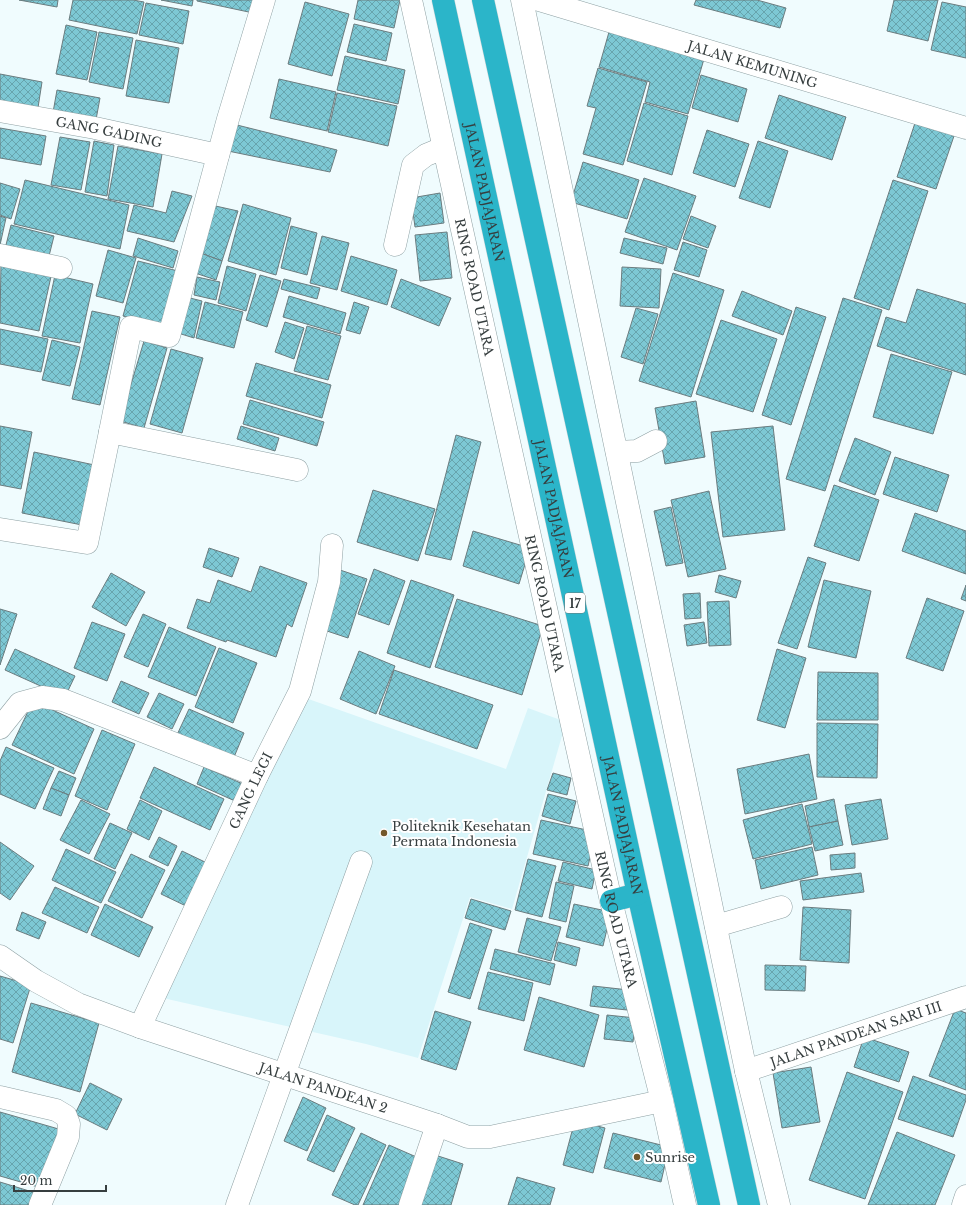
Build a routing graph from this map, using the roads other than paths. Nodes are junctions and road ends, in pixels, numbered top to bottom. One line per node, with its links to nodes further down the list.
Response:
1 (264, 0): 10 (street)
2 (411, 0): 9 (street, RING ROAD UTARA)
3 (443, 0): 23 (highway, JALAN PADJAJARAN / 17)
4 (483, 0): 41 (highway)
5 (522, 0): 16 (street)
6 (539, 0): 8 (street, JALAN KEMUNING)
7 (0, 111): 10 (street, GANG GADING)
8 (966, 128)
9 (443, 148): 11 (street); 24 (street, RING ROAD UTARA)
10 (218, 155): 14 (street)
11 (395, 245)
12 (0, 255): 13 (street)
13 (61, 268)
14 (110, 432): 17 (street); 18 (street)
15 (656, 441): 16 (street)
16 (617, 452): 26 (street)
17 (298, 470)
18 (0, 529)
19 (332, 545): 21 (street, GANG LEGI)
20 (0, 728): 21 (street)
21 (257, 776): 29 (street, GANG LEGI)
22 (362, 862): 31 (street)
23 (638, 894): 24 (highway); 40 (highway, JALAN PADJAJARAN / 17)
24 (611, 901): 33 (street, RING ROAD UTARA)
25 (781, 907): 26 (street)
26 (716, 926): 30 (street)
27 (0, 956): 29 (street, JALAN PANDEAN 2)
28 (966, 996): 30 (street, JALAN PANDEAN SARI III)
29 (140, 1027): 31 (street, JALAN PANDEAN 2)
30 (746, 1071): 42 (street)
31 (286, 1074): 34 (street, JALAN PANDEAN 2); 37 (street)
32 (0, 1097): 36 (street)
33 (662, 1101): 34 (street, JALAN PANDEAN 2); 39 (street, RING ROAD UTARA)
34 (437, 1125): 38 (street)
35 (966, 1196): 43 (street)
36 (40, 1205)
37 (237, 1205)
38 (410, 1205)
39 (686, 1205)
40 (709, 1205)
41 (750, 1205)
42 (779, 1205)
43 (963, 1205)

